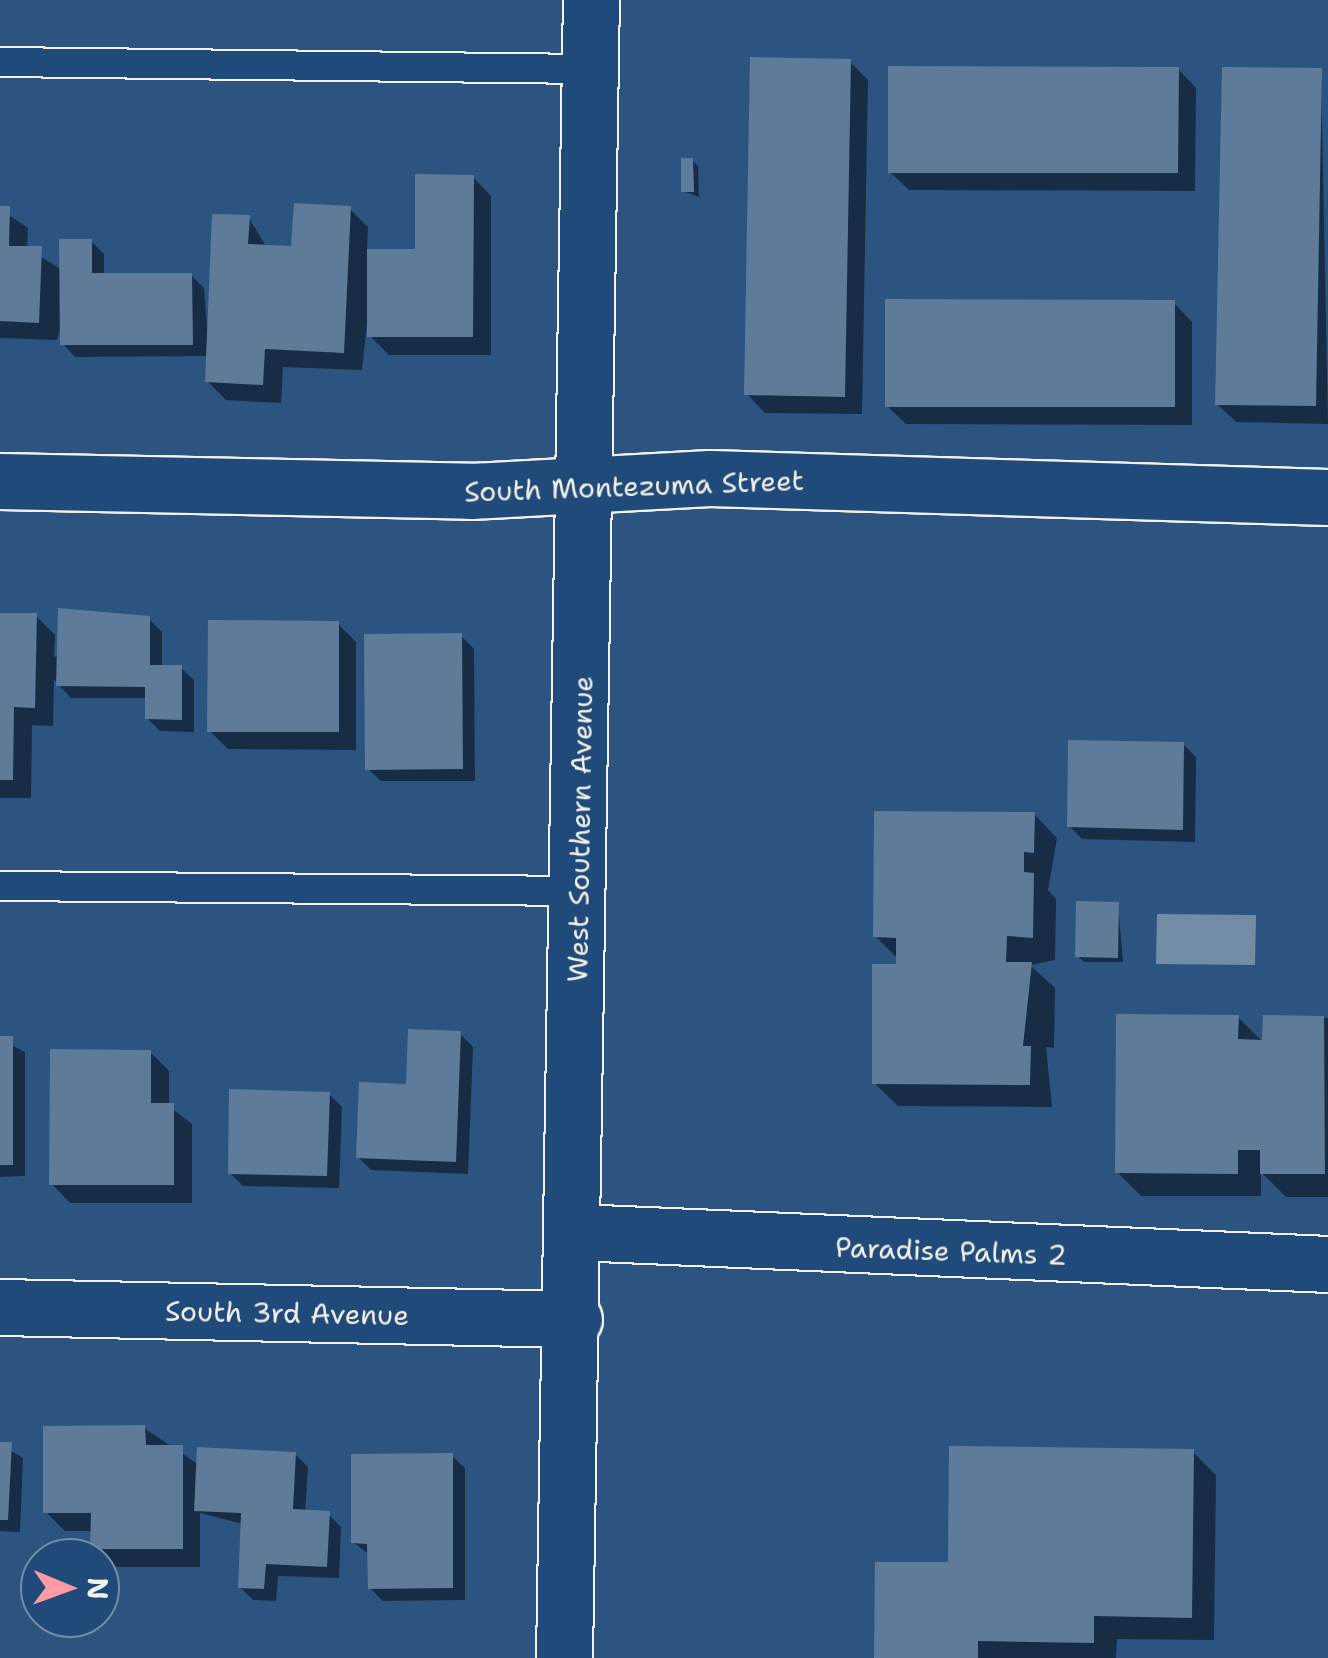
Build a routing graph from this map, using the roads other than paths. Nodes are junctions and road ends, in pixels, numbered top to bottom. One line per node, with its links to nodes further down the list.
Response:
1 (591, 0): 3 (street, West Southern Avenue)
2 (0, 62): 3 (lane)
3 (591, 69): 5 (street, West Southern Avenue)
4 (0, 481): 5 (street, South Montezuma Street)
5 (584, 484): 6 (street, South Montezuma Street); 8 (street, West Southern Avenue)
6 (1328, 497)
7 (0, 886): 8 (lane)
8 (580, 891): 9 (street, West Southern Avenue)
9 (575, 1232): 10 (street, Paradise Palms 2); 12 (street, West Southern Avenue)
10 (1328, 1264)
11 (0, 1307): 12 (street, South 3rd Avenue)
12 (574, 1318): 13 (street, West Southern Avenue)
13 (564, 1658)

